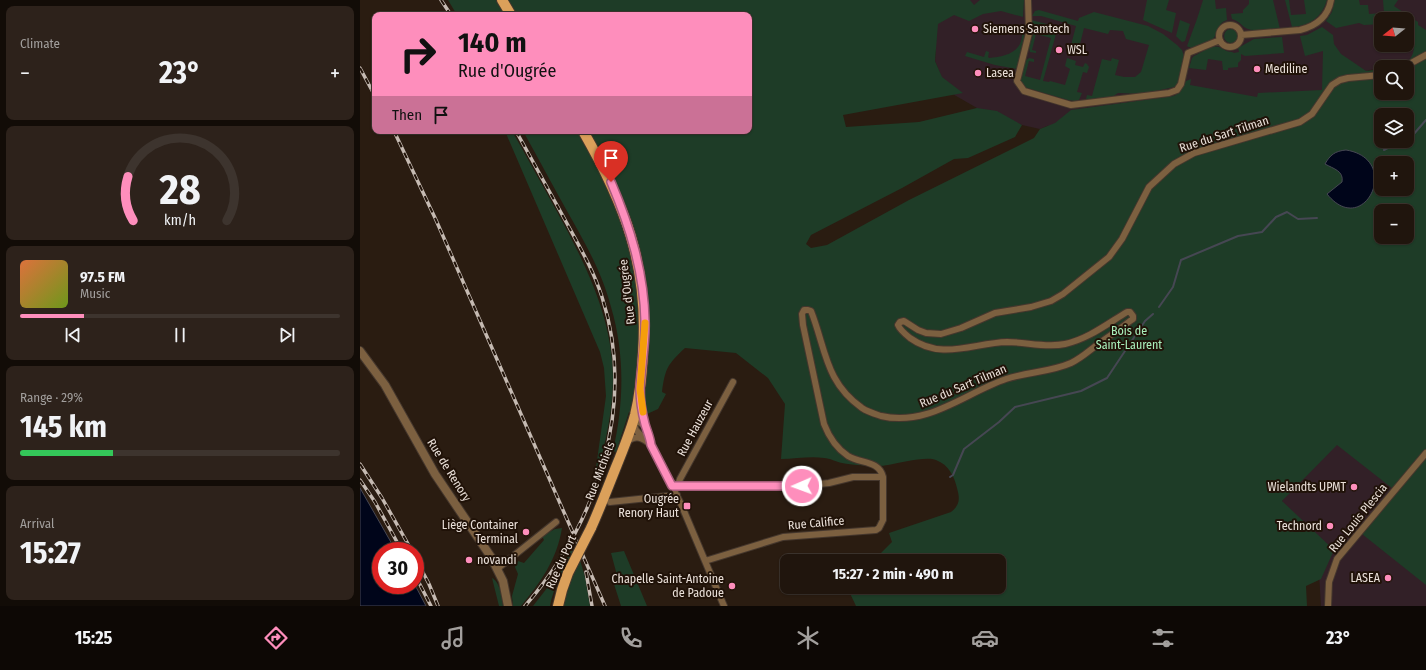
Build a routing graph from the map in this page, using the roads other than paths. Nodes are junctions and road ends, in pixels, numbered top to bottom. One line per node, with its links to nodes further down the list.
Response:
1 (502, 0): 4 (main road)
2 (1028, 0): 6 (street)
3 (1332, 0): 5 (street)
4 (509, 12)
5 (1241, 35): 6 (street); 6 (street)
6 (1220, 40)
7 (1426, 55): 8 (street)
8 (1414, 62)
9 (1374, 76): 20 (street, Rue du Sart Tilman)
10 (585, 134): 13 (main road, Rue d'Ougrée)
11 (360, 351): 27 (street, Rue de Renory)
12 (732, 382): 21 (street, Rue Hauzeur)
13 (640, 389): 14 (main road, Rue d'Ougrée); 15 (street, Rue d'Ougrée)
14 (633, 423): 15 (street); 16 (street, Rue d'Ougrée); 17 (main road, Rue Michiels)
15 (647, 430): 18 (street, Rue d'Ougrée)
16 (644, 439): 17 (street); 18 (street, Rue d'Ougrée)
17 (625, 444): 25 (main road, Rue Michiels)
18 (651, 445): 21 (street, Rue d'Ougrée)
19 (1426, 453): 31 (street, Rue Louis Plescia)
20 (883, 477): 21 (street); 26 (street, Rue Califice)
21 (675, 486): 22 (street, Rue d'Ougrée)
22 (677, 495): 23 (street); 26 (street, Rue d'Ougrée)
23 (610, 502)
24 (556, 522): 27 (street)
25 (591, 528): 29 (main road, Rue du Port, bridge)
26 (705, 561): 30 (street)
27 (497, 569): 28 (street, Rue de Renory)
28 (508, 606)
29 (558, 606)
30 (724, 606)
31 (1328, 606)

